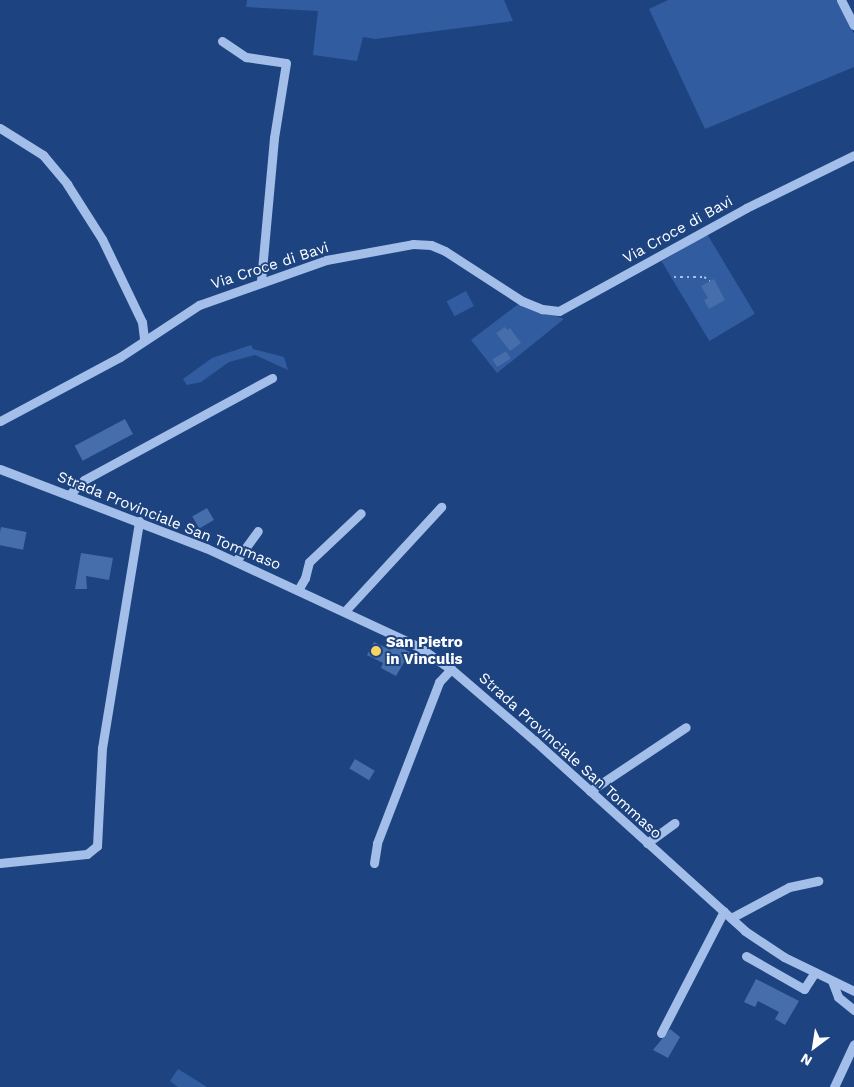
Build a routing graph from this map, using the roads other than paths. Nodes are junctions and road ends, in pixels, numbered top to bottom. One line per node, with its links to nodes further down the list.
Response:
1 (841, 0): 2 (street)
2 (854, 25)
3 (222, 41): 6 (street)
4 (0, 128): 7 (street)
5 (854, 155): 6 (street, Via Croce di Bavi)
6 (261, 280): 7 (street, Via Croce di Bavi)
7 (144, 339): 9 (street, Via Croce di Bavi)
8 (272, 378): 11 (street)
9 (0, 421)
10 (0, 469): 11 (street, Strada Provinciale San Tommaso)
11 (70, 496): 14 (street, Strada Provinciale San Tommaso)
12 (441, 507): 18 (street)
13 (361, 513): 17 (street)
14 (138, 521): 16 (street, Strada Provinciale San Tommaso); 24 (street)
15 (258, 530): 16 (street)
16 (236, 562): 17 (street, Strada Provinciale San Tommaso)
17 (298, 590): 18 (street, Strada Provinciale San Tommaso)
18 (345, 611): 19 (street, Strada Provinciale San Tommaso)
19 (450, 669): 21 (street, Strada Provinciale San Tommaso); 25 (street)
20 (686, 726): 21 (street)
21 (590, 792): 23 (street, Strada Provinciale San Tommaso)
22 (675, 823): 23 (street)
23 (647, 842): 27 (street, Strada Provinciale San Tommaso)
24 (0, 863)
25 (374, 863)
26 (818, 882): 28 (street)
27 (724, 911): 28 (street, Strada Provinciale San Tommaso); 34 (street)
28 (731, 918): 30 (street, Strada Provinciale San Tommaso)
29 (746, 956): 30 (street)
30 (815, 972): 31 (street, Strada Provinciale San Tommaso)
31 (832, 981): 32 (street, Strada Provinciale San Tommaso); 33 (street)
32 (854, 991)
33 (854, 1010)
34 (661, 1033)
35 (854, 1044): 36 (street)
36 (834, 1087)

